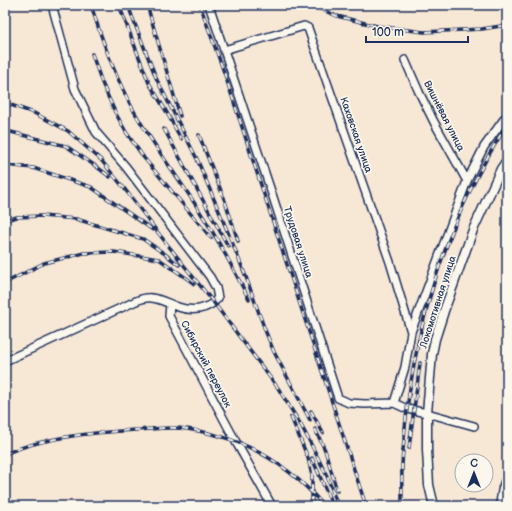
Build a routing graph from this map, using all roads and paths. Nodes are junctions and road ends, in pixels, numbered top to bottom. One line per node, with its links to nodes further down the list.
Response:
1 (52, 5): 9 (street)
2 (209, 5): 3 (street, Трудовая улица)
3 (224, 50): 10 (street, Каховская улица); 12 (street, Трудовая улица)
4 (405, 60): 8 (street, Вишнёвая улица)
5 (507, 115): 8 (street)
6 (507, 160): 7 (street, Локомотивная улица)
7 (504, 171): 13 (street, Локомотивная улица)
8 (467, 181): 10 (street)
9 (170, 304): 11 (street); 16 (street, Сибирский переулок)
10 (411, 332): 12 (street)
11 (5, 361)
12 (394, 403): 13 (street, Трудовая улица)
13 (427, 413): 14 (street, Трудовая улица); 17 (street, Локомотивная улица)
14 (474, 426)
15 (507, 477): 18 (street)
16 (272, 506)
17 (434, 506)
18 (500, 506)

